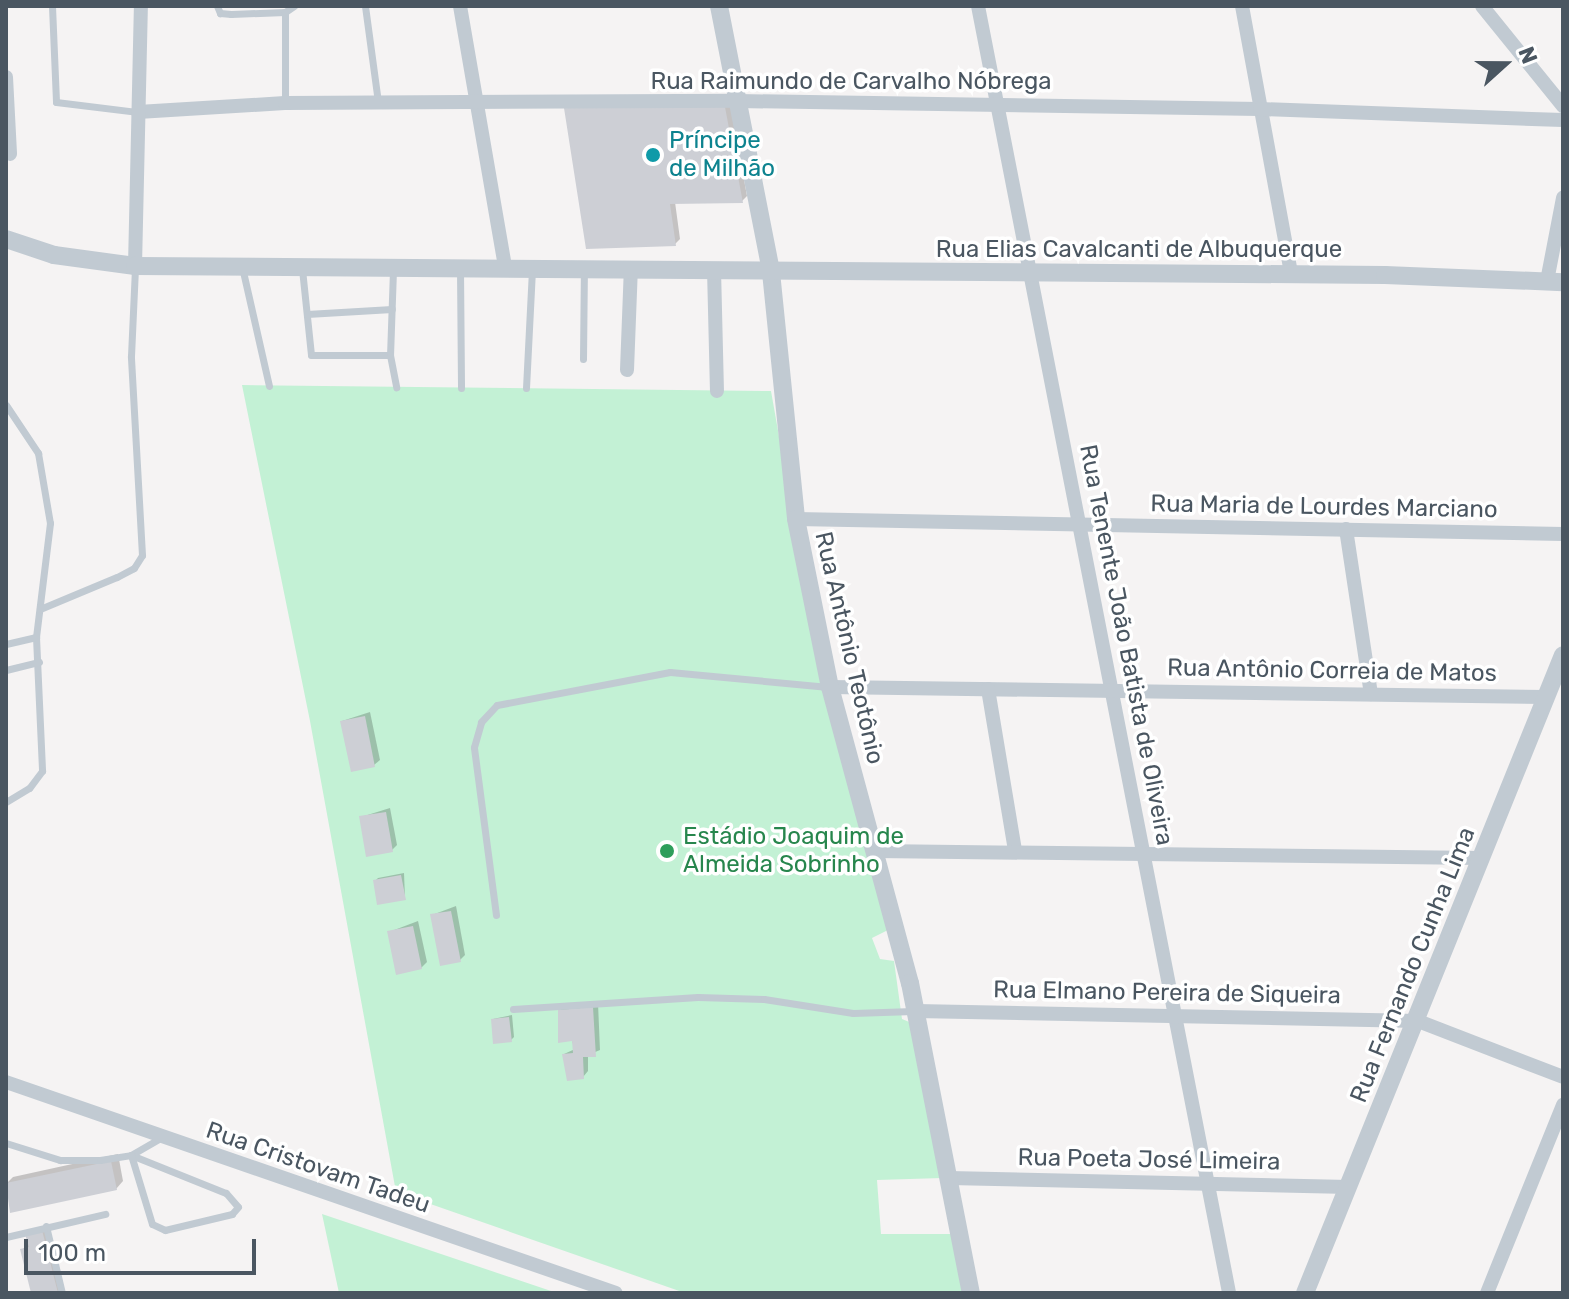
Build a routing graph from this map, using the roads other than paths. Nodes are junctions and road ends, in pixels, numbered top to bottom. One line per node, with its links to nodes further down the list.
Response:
1 (52, 6): 20 (lane)
2 (141, 6): 20 (street)
3 (217, 6): 11 (lane)
4 (294, 6): 11 (lane)
5 (365, 6): 16 (lane)
6 (460, 6): 15 (street)
7 (719, 6): 13 (street, Rua Antônio Teotônio)
8 (978, 6): 17 (street, Rua Tenente João Batista de Oliveira)
9 (1242, 6): 19 (street)
10 (1482, 6): 18 (street)
11 (285, 12): 14 (lane)
12 (6, 77): 22 (street)
13 (738, 101): 15 (street, Rua Raimundo de Carvalho Nóbrega); 17 (street, Rua Raimundo de Carvalho Nóbrega); 35 (street, Rua Antônio Teotônio)
14 (285, 103): 16 (street, Rua Raimundo de Carvalho Nóbrega); 20 (street, Rua Raimundo de Carvalho Nóbrega)
15 (479, 103): 16 (street, Rua Raimundo de Carvalho Nóbrega); 29 (street)
16 (378, 104)
17 (996, 104): 19 (street, Rua Raimundo de Carvalho Nóbrega); 36 (street, Rua Tenente João Batista de Oliveira)
18 (1563, 106)
19 (1260, 109): 21 (street, Rua Raimundo de Carvalho Nóbrega); 37 (street)
20 (138, 112): 25 (street)
21 (1563, 120)
22 (10, 154)
23 (1563, 198): 38 (street)
24 (6, 239): 25 (street, Rua Elias Cavalcanti de Albuquerque)
25 (135, 266): 27 (street, Rua Elias Cavalcanti de Albuquerque); 54 (lane)
26 (302, 266): 27 (street, Rua Elias Cavalcanti de Albuquerque); 28 (street, Rua Elias Cavalcanti de Albuquerque); 40 (lane)
27 (242, 267): 44 (lane)
28 (393, 267): 31 (street, Rua Elias Cavalcanti de Albuquerque); 39 (lane)
29 (505, 267): 30 (street, Rua Elias Cavalcanti de Albuquerque); 31 (street, Rua Elias Cavalcanti de Albuquerque)
30 (533, 267): 32 (street, Rua Elias Cavalcanti de Albuquerque); 47 (lane)
31 (460, 268): 46 (lane)
32 (584, 268): 33 (street, Rua Elias Cavalcanti de Albuquerque); 42 (lane)
33 (631, 268): 34 (street, Rua Elias Cavalcanti de Albuquerque); 43 (street)
34 (714, 269): 35 (street, Rua Elias Cavalcanti de Albuquerque); 48 (street)
35 (771, 272): 36 (street, Rua Elias Cavalcanti de Albuquerque); 50 (street, Rua Antônio Teotônio)
36 (1028, 273): 37 (street, Rua Elias Cavalcanti de Albuquerque); 51 (street, Rua Tenente João Batista de Oliveira)
37 (1291, 274): 38 (street, Rua Elias Cavalcanti de Albuquerque)
38 (1555, 281)
39 (392, 309): 40 (lane); 41 (lane)
40 (307, 314): 41 (lane)
41 (390, 355): 45 (lane)
42 (583, 359)
43 (627, 370)
44 (269, 386)
45 (396, 387)
46 (461, 388)
47 (526, 388)
48 (717, 391)
49 (6, 405): 54 (lane)
50 (796, 519): 51 (street, Rua Maria de Lourdes Marciano); 60 (street, Rua Antônio Teotônio)
51 (1081, 524): 52 (street, Rua Maria de Lourdes Marciano); 62 (street, Rua Tenente João Batista de Oliveira)
52 (1346, 529): 53 (street, Rua Maria de Lourdes Marciano); 63 (street)
53 (1563, 534)
54 (40, 609): 55 (lane)
55 (36, 637): 56 (lane); 58 (lane)
56 (6, 644)
57 (1563, 655): 64 (street, Rua Fernando Cunha Lima)
58 (39, 662): 59 (lane); 65 (lane)
59 (6, 670)
60 (830, 687): 61 (street, Rua Antônio Correia de Matos); 67 (street, Rua Antônio Teotônio); 70 (lane)
61 (988, 689): 62 (street, Rua Antônio Correia de Matos); 66 (street)
62 (1112, 689): 63 (street, Rua Antônio Correia de Matos); 68 (street, Rua Tenente João Batista de Oliveira)
63 (1371, 694): 64 (street, Rua Antônio Correia de Matos)
64 (1545, 697): 69 (street, Rua Fernando Cunha Lima)
65 (6, 802)
66 (1015, 850): 67 (street); 68 (street)
67 (876, 851): 72 (street, Rua Antônio Teotônio)
68 (1143, 853): 69 (street); 73 (street, Rua Tenente João Batista de Oliveira)
69 (1481, 858): 74 (street, Rua Fernando Cunha Lima)
70 (496, 915)
71 (513, 1009): 72 (lane)
72 (916, 1011): 73 (street, Rua Elmano Pereira de Siqueira); 81 (street, Rua Antônio Teotônio)
73 (1177, 1013): 74 (street, Rua Elmano Pereira de Siqueira); 82 (street, Rua Tenente João Batista de Oliveira)
74 (1418, 1021): 75 (street, Rua Elmano Pereira de Siqueira); 83 (street, Rua Fernando Cunha Lima)
75 (1563, 1077)
76 (6, 1082): 78 (street, Rua Cristovam Tadeu)
77 (1563, 1105): 92 (street)
78 (161, 1138): 80 (lane); 88 (street, Rua Cristovam Tadeu)
79 (6, 1143): 80 (lane)
80 (131, 1155): 80 (lane)
81 (949, 1178): 82 (street, Rua Poeta José Limeira); 89 (street, Rua Antônio Teotônio)
82 (1209, 1181): 83 (street, Rua Poeta José Limeira); 90 (street, Rua Tenente João Batista de Oliveira)
83 (1349, 1187): 91 (street, Rua Fernando Cunha Lima)
84 (105, 1214): 85 (lane)
85 (46, 1226): 86 (lane); 87 (lane)
86 (6, 1237)
87 (62, 1293)
88 (616, 1293)
89 (971, 1293)
90 (1229, 1293)
91 (1305, 1293)
92 (1487, 1293)

